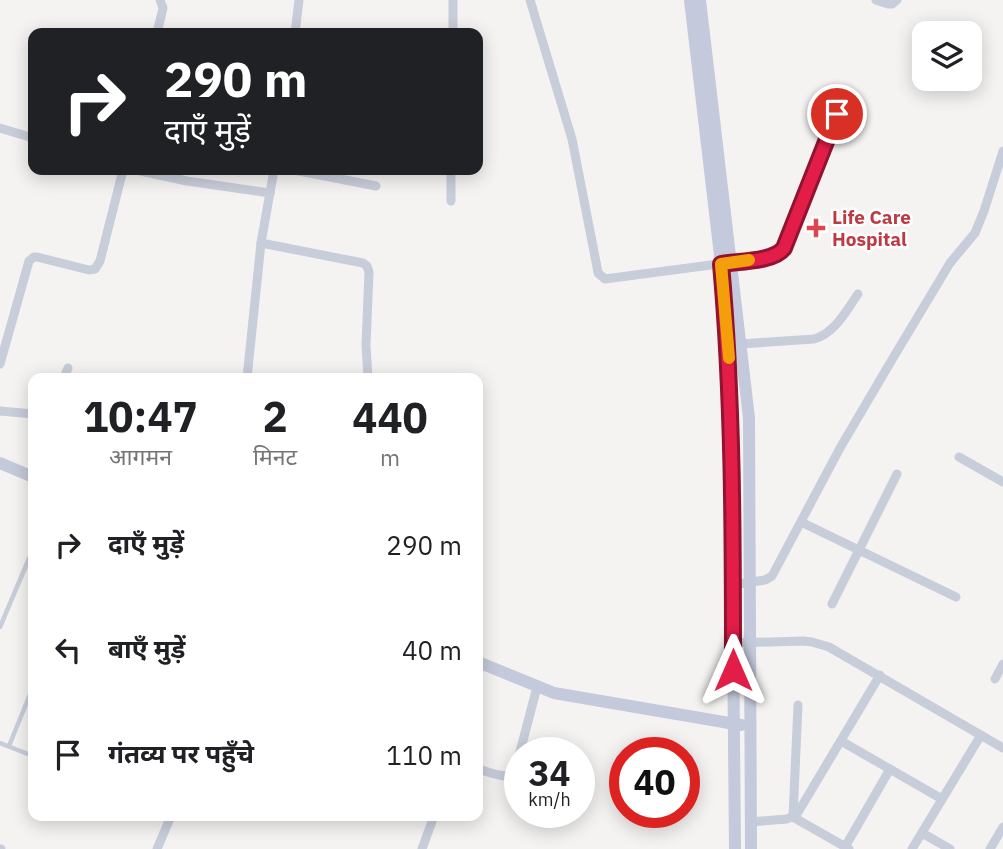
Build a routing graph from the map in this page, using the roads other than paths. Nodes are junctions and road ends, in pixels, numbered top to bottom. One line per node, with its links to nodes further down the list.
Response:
1 (160, 0): 9 (street)
2 (299, 0): 10 (street)
3 (453, 0): 11 (street)
4 (530, 0): 25 (street)
5 (690, 0): 25 (street)
6 (700, 0): 25 (street)
7 (876, 0): 8 (street)
8 (897, 0)
9 (158, 28)
10 (296, 28)
11 (453, 28)
12 (837, 114): 25 (street)
13 (0, 128): 14 (street)
14 (28, 136)
15 (1003, 151): 40 (street)
16 (121, 175): 28 (street)
17 (159, 175): 22 (street)
18 (273, 175): 22 (street)
19 (320, 175): 21 (street)
20 (451, 175): 23 (street)
21 (376, 186)
22 (270, 193): 24 (street)
23 (451, 201)
24 (261, 243): 31 (street); 32 (street)
25 (726, 263): 27 (street); 44 (street)
26 (858, 294): 27 (street)
27 (740, 344): 43 (street)
28 (0, 364)
29 (68, 368): 30 (street)
30 (66, 373)
31 (248, 373)
32 (368, 373)
33 (0, 411): 34 (street)
34 (28, 414)
35 (959, 457): 39 (street)
36 (0, 463): 38 (street)
37 (897, 474): 41 (street)
38 (28, 475)
39 (1003, 482)
40 (801, 522): 41 (street); 43 (street)
41 (859, 550): 45 (street); 46 (street)
42 (28, 561): 47 (lane)
43 (750, 582): 44 (street); 48 (street)
44 (733, 585): 49 (street)
45 (956, 597)
46 (832, 604)
47 (0, 627)
48 (750, 642): 49 (street); 52 (street); 58 (street)
49 (733, 643): 57 (street)
50 (483, 664): 54 (street)
51 (1003, 664): 53 (street)
52 (880, 676): 59 (street); 61 (street)
53 (995, 679)
54 (537, 687): 57 (street); 60 (street)
55 (28, 699): 63 (lane)
56 (798, 705): 70 (street)
57 (733, 724): 58 (street); 79 (street)
58 (750, 726): 73 (street)
59 (981, 735): 64 (street); 69 (street)
60 (524, 737)
61 (841, 741): 66 (street); 70 (street)
62 (0, 743): 63 (lane)
63 (9, 746): 65 (lane)
64 (1003, 748)
65 (28, 754)
66 (890, 769): 69 (street); 76 (street)
67 (483, 770): 68 (street)
68 (504, 776)
69 (942, 799): 75 (street)
70 (793, 817): 73 (street); 76 (street)
71 (169, 821): 77 (street)
72 (432, 821): 78 (street)
73 (750, 822): 80 (street)
74 (1003, 827): 83 (street)
75 (922, 833): 81 (street); 82 (street)
76 (847, 848)
77 (157, 849)
78 (422, 849)
79 (734, 849)
80 (751, 849)
81 (912, 849)
82 (950, 849)
83 (990, 849)

